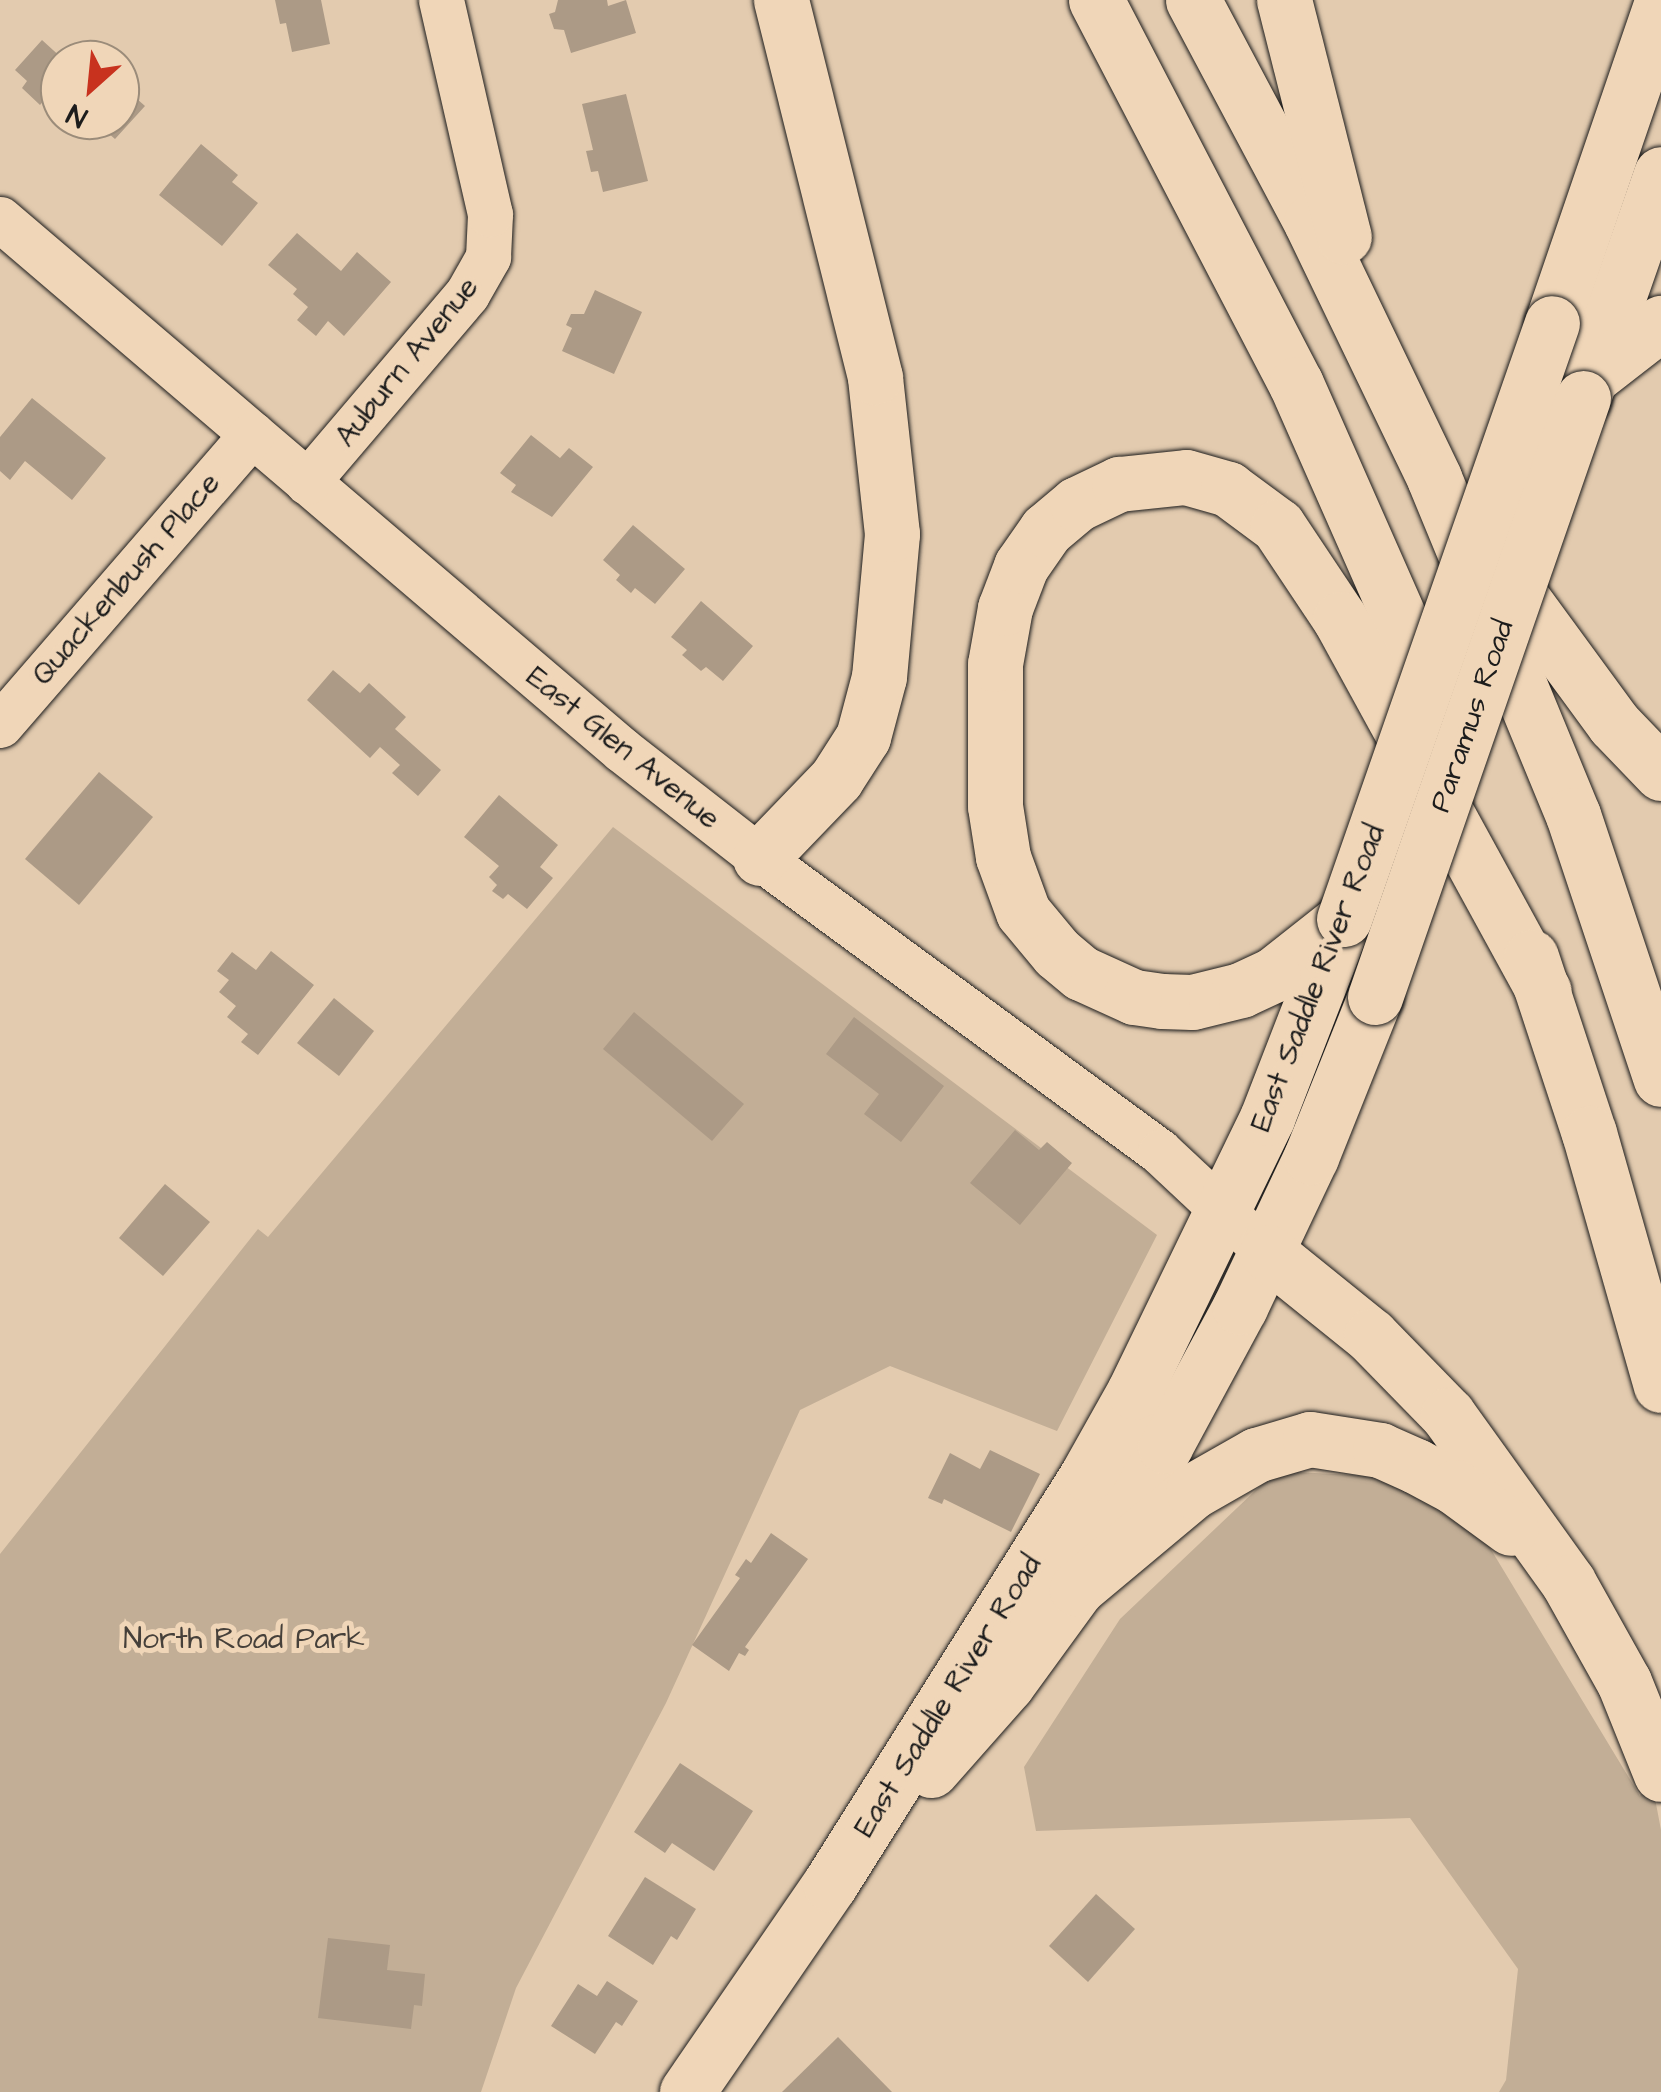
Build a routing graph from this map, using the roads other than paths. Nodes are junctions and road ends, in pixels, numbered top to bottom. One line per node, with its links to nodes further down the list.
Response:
1 (441, 0): 14 (street, Auburn Avenue)
2 (782, 0): 17 (main road)
3 (1096, 0): 19 (main road)
4 (1192, 0): 10 (main road)
5 (1284, 0): 10 (main road)
6 (1661, 5): 18 (main road, East Saddle River Road, bridge)
7 (1661, 174): 11 (main road, Paramus Road)
8 (0, 218): 12 (street, East Glen Avenue)
9 (1661, 323): 11 (main road)
10 (1375, 351): 13 (main road)
11 (1586, 388): 22 (main road, Paramus Road, bridge)
12 (252, 434): 14 (street, East Glen Avenue); 15 (street, Quackenbush Place)
13 (1434, 478): 16 (main road); 20 (main road)
14 (307, 482): 17 (street, East Glen Avenue)
15 (0, 724)
16 (1661, 773)
17 (760, 858): 21 (street, East Glen Avenue)
18 (1344, 918): 19 (main road); 21 (main road, East Saddle River Road)
19 (1544, 992): 23 (main road)
20 (1661, 1079)
21 (1224, 1213): 22 (street, East Glen Avenue); 27 (main road, East Saddle River Road)
22 (1267, 1252): 24 (main road); 25 (main road, East Saddle River Road)
23 (1661, 1385)
24 (1568, 1582): 25 (main road); 26 (main road)
25 (1077, 1588): 27 (main road, East Saddle River Road)
26 (1661, 1774)
27 (830, 1884): 28 (main road, East Saddle River Road)
28 (687, 2092)

